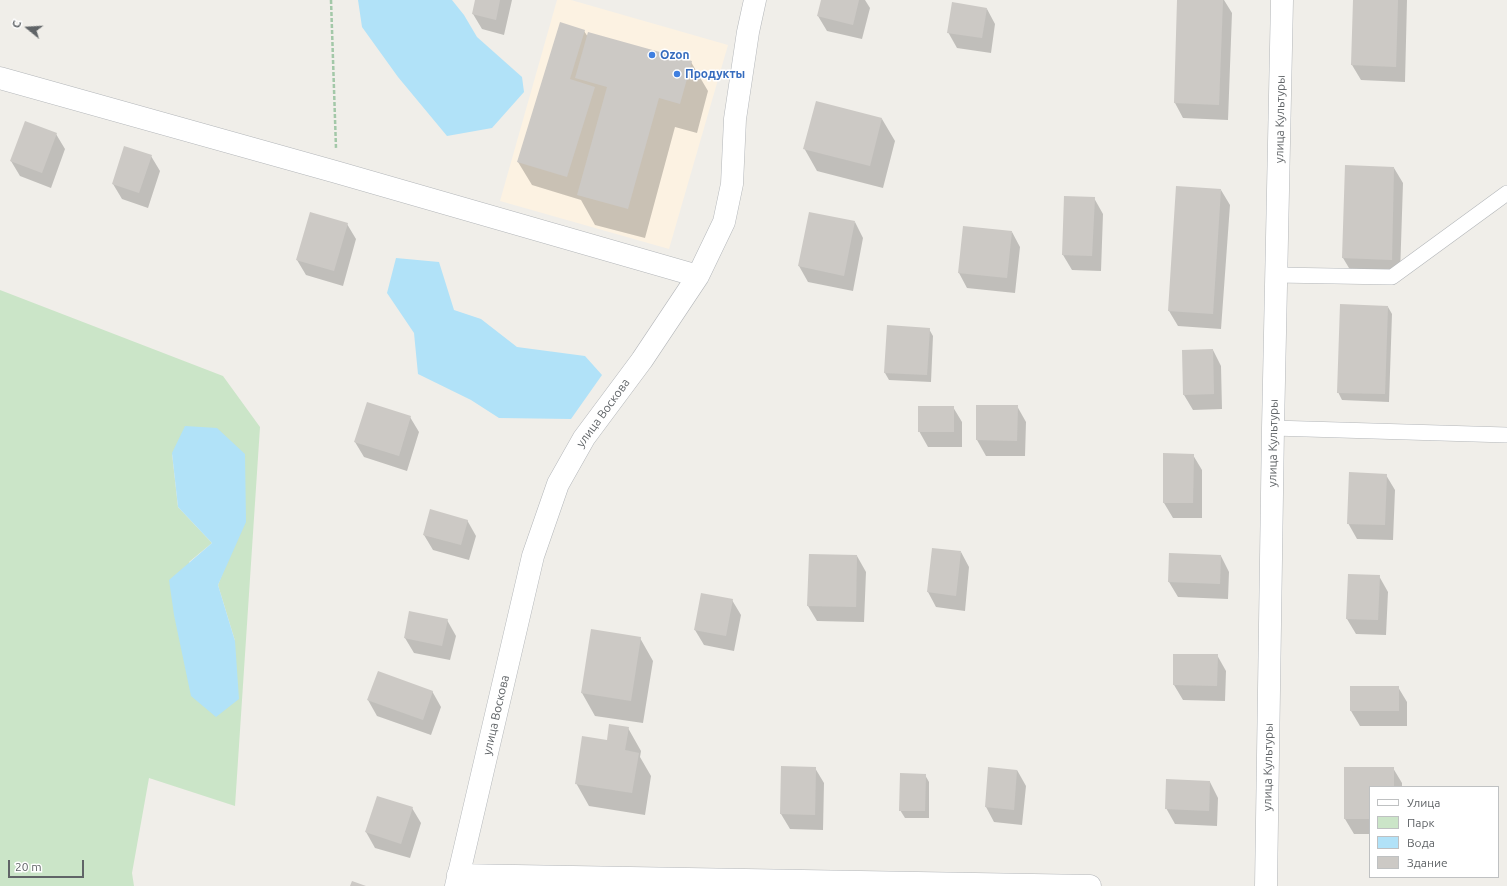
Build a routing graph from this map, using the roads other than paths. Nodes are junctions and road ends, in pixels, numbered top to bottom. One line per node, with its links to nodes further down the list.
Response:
1 (755, 0): 6 (street, улица Воскова)
2 (1282, 0): 5 (street, улица Культуры)
3 (0, 78): 6 (street)
4 (1507, 193): 5 (lane)
5 (1276, 275): 7 (street, улица Культуры)
6 (698, 276): 9 (street, улица Воскова)
7 (1273, 428): 8 (lane); 11 (street, улица Культуры)
8 (1507, 435)
9 (457, 881): 10 (street)
10 (1090, 886)
11 (1266, 886)

